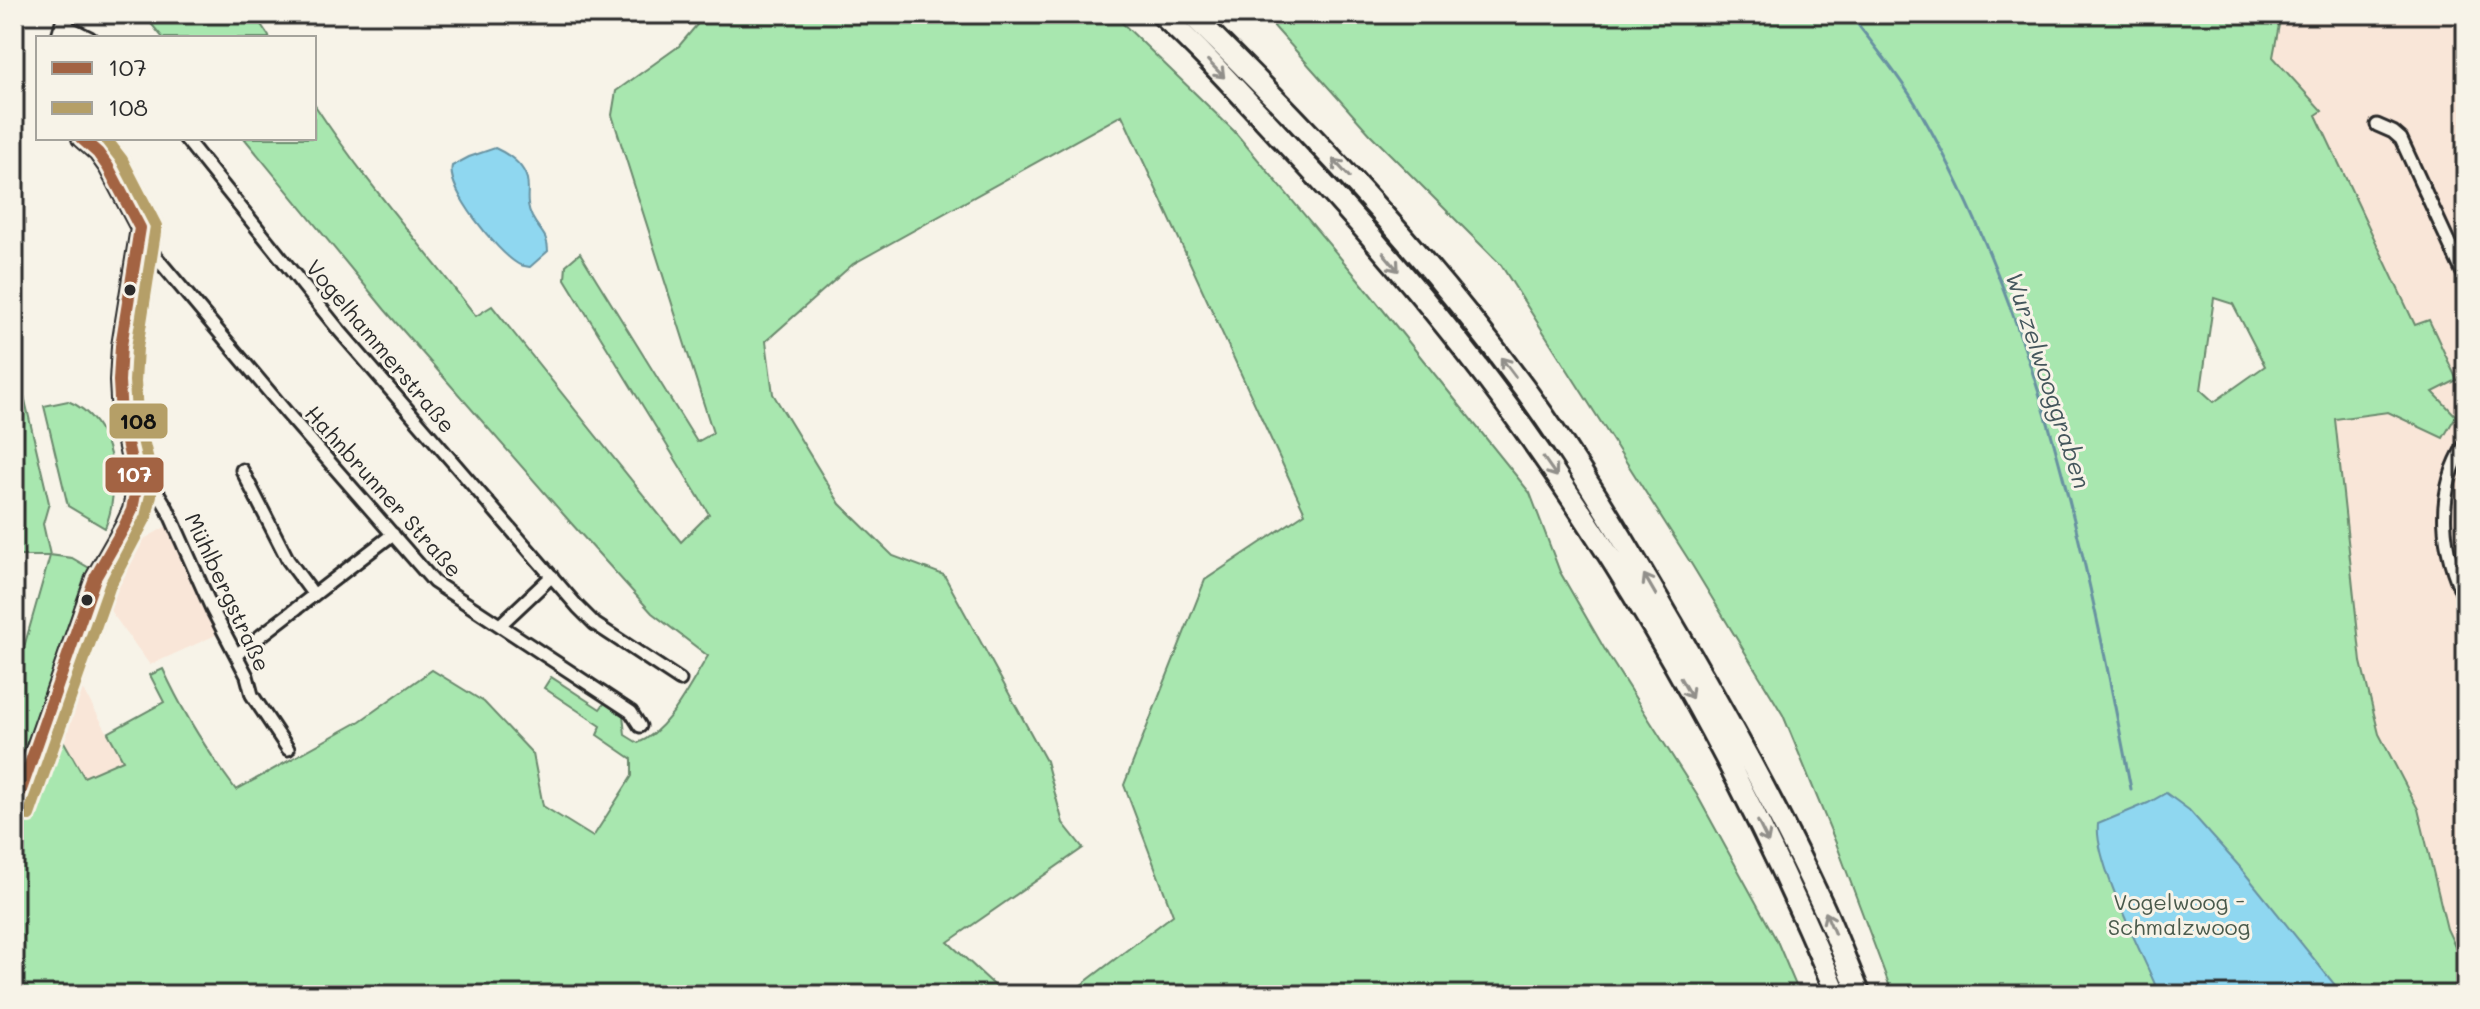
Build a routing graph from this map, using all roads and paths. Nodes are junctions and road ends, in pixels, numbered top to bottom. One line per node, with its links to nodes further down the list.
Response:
1 (1161, 14): 22 (highway, one-way to 22)
2 (1191, 14): 22 (highway, one-way to 2)
3 (64, 26): 4 (street)
4 (86, 36)
5 (2377, 125): 9 (street)
6 (83, 140): 8 (street)
7 (187, 140): 14 (street, Vogelhammerstraße)
8 (140, 238): 11 (street); 13 (street, Hahnbrunner Straße)
9 (2466, 280)
10 (2466, 443): 16 (street)
11 (129, 453): 18 (street, Mühlbergstraße); 23 (street)
12 (241, 470): 15 (street)
13 (393, 534): 15 (street); 17 (street, Hahnbrunner Straße)
14 (552, 576): 17 (street); 19 (street, Vogelhammerstraße)
15 (314, 595): 18 (street)
16 (2466, 601)
17 (500, 625): 20 (street, Hahnbrunner Straße)
18 (236, 655): 21 (street, Mühlbergstraße)
19 (680, 680)
20 (640, 726)
21 (288, 749)
22 (1738, 760): 25 (highway, one-way to 25); 26 (highway, one-way to 22)
23 (21, 765): 24 (street)
24 (14, 810)
25 (1837, 995)
26 (1860, 995)

